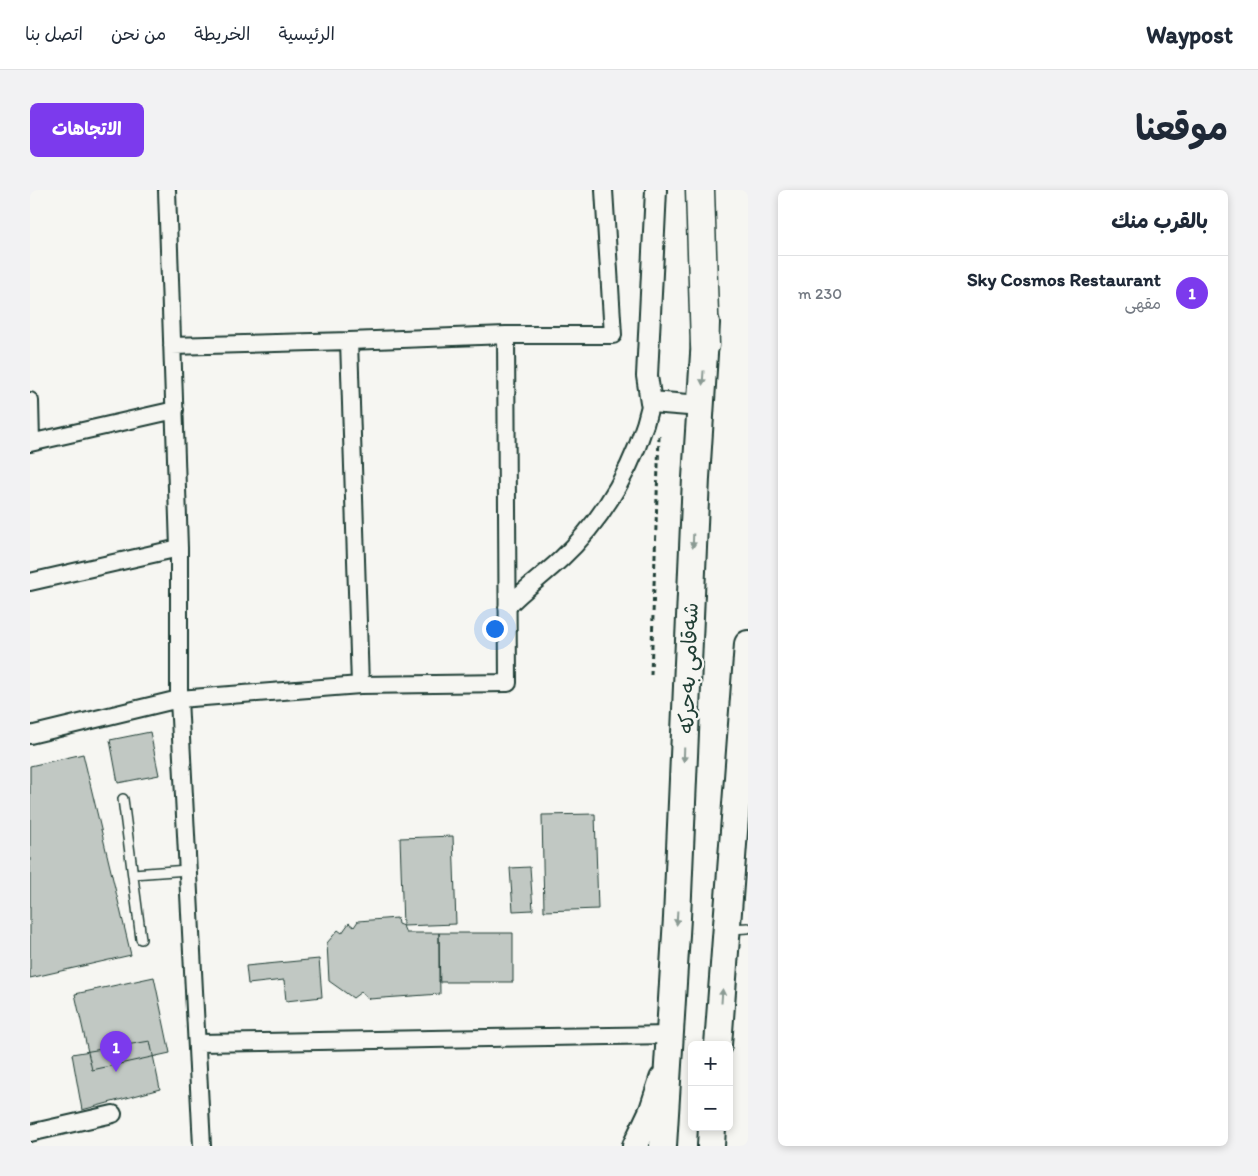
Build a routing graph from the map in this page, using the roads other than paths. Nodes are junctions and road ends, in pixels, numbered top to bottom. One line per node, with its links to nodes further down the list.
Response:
1 (167, 190): 9 (street)
2 (604, 190): 6 (street)
3 (656, 190): 11 (street)
4 (700, 190): 8 (highway)
5 (713, 190): 8 (main road, شەقامی بەحرکە)
6 (506, 335): 7 (street); 17 (street)
7 (349, 341): 9 (street); 19 (street)
8 (705, 345): 12 (main road, شەقامی بەحرکە, one-way to 12)
9 (172, 346): 13 (street)
10 (30, 401): 14 (street)
11 (651, 402): 12 (street); 17 (street)
12 (701, 406): 29 (main road, شەقامی بەحرکە, one-way to 29)
13 (175, 410): 14 (street); 15 (street)
14 (31, 442)
15 (180, 548): 16 (street); 20 (street)
16 (30, 582)
17 (507, 607): 19 (street)
18 (748, 644): 25 (main road)
19 (360, 686): 20 (street)
20 (180, 699): 21 (street); 23 (street)
21 (30, 735)
22 (123, 799): 24 (lane)
23 (188, 870): 24 (lane); 28 (street)
24 (133, 874): 26 (lane)
25 (738, 928): 27 (main road, one-way to 25)
26 (141, 939)
27 (719, 1041)
28 (197, 1043): 29 (street); 33 (street)
29 (670, 1045): 34 (main road); 35 (main road, شەقامی بەحرکە)
30 (113, 1114): 32 (street)
31 (712, 1131): 36 (main road)
32 (30, 1133)
33 (202, 1146)
34 (635, 1146)
35 (663, 1146)
36 (711, 1146)

